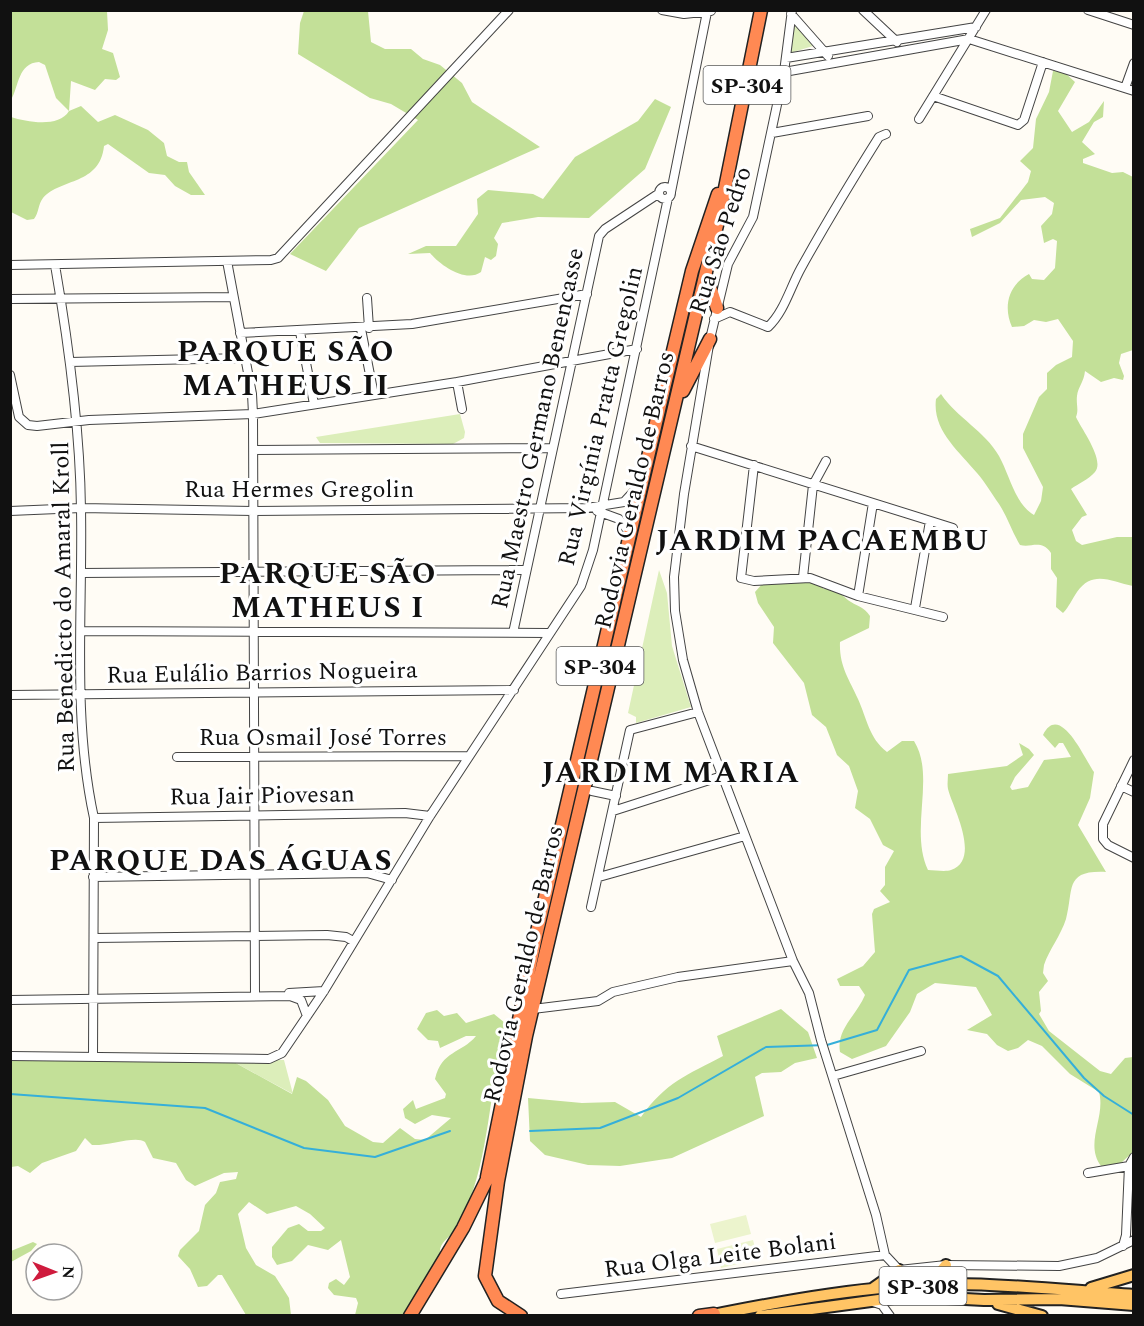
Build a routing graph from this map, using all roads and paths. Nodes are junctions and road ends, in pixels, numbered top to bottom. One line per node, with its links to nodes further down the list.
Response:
1 (509, 10): 28 (street)
2 (662, 10): 7 (street)
3 (761, 10): 26 (highway, Rodovia Geraldo de Barros / SP-304)
4 (863, 10): 12 (street)
5 (986, 10): 10 (street)
6 (1088, 10): 9 (street)
7 (709, 11): 27 (street, Rua Virgínia Pratta Gregolin)
8 (791, 12): 14 (street); 15 (street, Rua São Pedro)
9 (1134, 25)
10 (976, 27): 11 (street); 12 (street)
11 (969, 39): 13 (street); 16 (street); 21 (street)
12 (894, 40): 13 (street); 14 (street)
13 (910, 50): 17 (street)
14 (825, 53): 15 (street); 17 (street)
15 (786, 58): 19 (street, Rua São Pedro)
16 (1043, 62): 20 (street); 21 (street)
17 (834, 63): 19 (street)
18 (1134, 63): 20 (street)
19 (784, 72): 24 (street, Rua São Pedro)
20 (1129, 89)
21 (933, 96): 23 (street)
22 (868, 116): 24 (street)
23 (919, 119)
24 (772, 133): 37 (street, Rua São Pedro)
25 (886, 134): 37 (street)
26 (732, 160): 31 (highway, Rodovia Geraldo de Barros / SP-304); 59 (highway, Rodovia Geraldo de Barros / SP-304)
27 (669, 195): 32 (street, Rua Maestro Germano Benencasse); 42 (street, Rua Virgínia Pratta Gregolin)
28 (226, 261): 29 (street); 34 (street)
29 (55, 265): 30 (street); 33 (street, Rua Benedicto do Amaral Kroll)
30 (10, 266)
31 (706, 275): 37 (highway); 51 (highway, Rodovia Geraldo de Barros / SP-304)
32 (587, 294): 38 (street); 44 (street, Rua Maestro Germano Benencasse)
33 (61, 297): 34 (street); 36 (street); 45 (street, Rua Benedicto do Amaral Kroll)
34 (233, 297): 40 (street)
35 (367, 298): 38 (street)
36 (10, 299)
37 (715, 314): 41 (street, Rua São Pedro)
38 (365, 328): 39 (street); 48 (street)
39 (300, 332): 40 (street); 49 (street)
40 (240, 333): 43 (street)
41 (710, 339): 51 (highway); 54 (street, Rua São Pedro)
42 (637, 349): 44 (street); 61 (street, Rua Virgínia Pratta Gregolin)
43 (244, 358): 45 (street); 52 (street)
44 (573, 358): 47 (street); 55 (street, Rua Maestro Germano Benencasse)
45 (70, 362): 53 (street, Rua Benedicto do Amaral Kroll)
46 (10, 375): 53 (street)
47 (457, 382): 48 (street); 50 (street)
48 (375, 395): 49 (street)
49 (314, 404): 52 (street)
50 (462, 409)
51 (673, 411): 87 (highway, Rodovia Geraldo de Barros / SP-304)
52 (253, 414): 53 (street); 56 (street)
53 (78, 421): 64 (street, Rua Benedicto do Amaral Kroll)
54 (691, 446): 58 (street); 88 (street, Rua São Pedro)
55 (552, 448): 56 (street); 65 (street, Rua Maestro Germano Benencasse)
56 (254, 450): 68 (street)
57 (826, 461): 60 (street)
58 (754, 465): 60 (street); 75 (street)
59 (646, 471): 63 (street); 71 (highway, Rodovia Geraldo de Barros / SP-304)
60 (813, 485): 62 (street); 75 (street)
61 (606, 493): 63 (street); 66 (street, Rua Virgínia Pratta Gregolin)
62 (873, 503): 69 (street); 76 (street)
63 (619, 504): 66 (street, Rua Hermes Gregolin)
64 (81, 508): 67 (street, Rua Hermes Gregolin); 68 (street, Rua Hermes Gregolin); 74 (street, Rua Benedicto do Amaral Kroll)
65 (541, 509): 66 (street, Rua Hermes Gregolin); 68 (street, Rua Hermes Gregolin); 72 (street, Rua Maestro Germano Benencasse)
66 (602, 509): 71 (street); 82 (street, Rua Virgínia Pratta Gregolin)
67 (10, 511)
68 (253, 511): 73 (street)
69 (930, 521): 70 (street); 77 (street)
70 (953, 528)
71 (631, 535): 128 (highway, Rodovia Geraldo de Barros / SP-304)
72 (526, 570): 73 (street); 81 (street, Rua Maestro Germano Benencasse)
73 (253, 572): 74 (street); 80 (street)
74 (81, 573): 79 (street, Rua Benedicto do Amaral Kroll)
75 (803, 577): 76 (street)
76 (858, 596): 77 (street)
77 (915, 608): 78 (street)
78 (943, 616)
79 (81, 631): 80 (street); 85 (street, Rua Benedicto do Amaral Kroll)
80 (254, 632): 81 (street); 84 (street)
81 (513, 633): 82 (street)
82 (549, 633): 83 (street, Rua Virgínia Pratta Gregolin)
83 (514, 690): 84 (street, Rua Eulálio Barrios Nogueira); 90 (street, Rua Virgínia Pratta Gregolin)
84 (254, 691): 85 (street, Rua Eulálio Barrios Nogueira); 89 (street)
85 (82, 693): 86 (street, Rua Eulálio Barrios Nogueira); 101 (street, Rua Benedicto do Amaral Kroll)
86 (10, 695)
87 (606, 699): 95 (highway); 108 (highway, Rodovia Geraldo de Barros / SP-304)
88 (698, 712): 93 (street, Rua São Pedro); 97 (street)
89 (255, 755): 90 (street, Rua Osmail José Torres); 91 (street, Rua Osmail José Torres); 99 (street)
90 (469, 756): 100 (street, Rua Virgínia Pratta Gregolin)
91 (177, 757)
92 (1134, 760): 94 (street)
93 (722, 776): 98 (street); 102 (street, Rua São Pedro)
94 (1121, 786): 96 (street); 103 (street)
95 (592, 791): 97 (street); 108 (highway)
96 (1134, 792)
97 (616, 796): 98 (street)
98 (613, 811): 106 (street)
99 (256, 814): 100 (street, Rua Jair Piovesan); 101 (street, Rua Jair Piovesan); 104 (street)
100 (430, 816): 107 (street, Rua Virgínia Pratta Gregolin)
101 (94, 818): 105 (street, Rua Benedicto do Amaral Kroll)
102 (745, 836): 106 (street); 113 (street, Rua São Pedro)
103 (1134, 858)
104 (255, 876): 105 (street); 107 (street); 110 (street)
105 (93, 877): 111 (street, Rua Benedicto do Amaral Kroll)
106 (599, 877): 109 (street)
107 (392, 880): 112 (street, Rua Virgínia Pratta Gregolin)
108 (562, 887): 119 (highway, Rodovia Geraldo de Barros / SP-304)
109 (591, 907)
110 (256, 934): 111 (street); 112 (street); 115 (street)
111 (95, 938): 117 (street, Rua Benedicto do Amaral Kroll)
112 (353, 941): 114 (street, Rua Virgínia Pratta Gregolin)
113 (793, 961): 119 (street); 124 (street, Rua São Pedro)
114 (324, 992): 116 (street); 120 (street, Rua Virgínia Pratta Gregolin)
115 (255, 996): 116 (street); 117 (street)
116 (277, 996): 120 (street)
117 (93, 999): 118 (street); 123 (street, Rua Benedicto do Amaral Kroll)
118 (10, 1000)
119 (533, 1009): 128 (highway, Rodovia Geraldo de Barros / SP-304)
120 (307, 1016): 123 (street, Rua Virgínia Pratta Gregolin)
121 (921, 1051): 124 (street)
122 (10, 1056): 123 (street)
123 (93, 1057)
124 (833, 1076): 131 (street, Rua São Pedro)
125 (1134, 1157): 126 (street)
126 (1129, 1166): 127 (street); 130 (street)
127 (1088, 1173)
128 (492, 1179): 143 (highway); 144 (highway)
129 (1134, 1240): 130 (street)
130 (1123, 1246): 132 (street)
131 (885, 1255): 133 (street); 137 (street, Rua Olga Leite Bolani)
132 (946, 1265): 133 (street); 135 (main road)
133 (899, 1270): 139 (main road)
134 (1134, 1275): 136 (main road)
135 (935, 1285): 136 (main road, SP-308); 139 (main road, SP-308)
136 (1041, 1288): 138 (main road, SP-308)
137 (561, 1294)
138 (1134, 1295)
139 (870, 1296): 140 (main road, SP-308); 142 (main road, SP-308); 146 (main road, SP-308); 147 (street)
140 (984, 1300): 141 (main road, SP-308); 148 (main road)
141 (1134, 1305)
142 (711, 1315): 145 (highway)
143 (410, 1316)
144 (521, 1316)
145 (699, 1316)
146 (760, 1316)
147 (890, 1316)
148 (1042, 1316)

